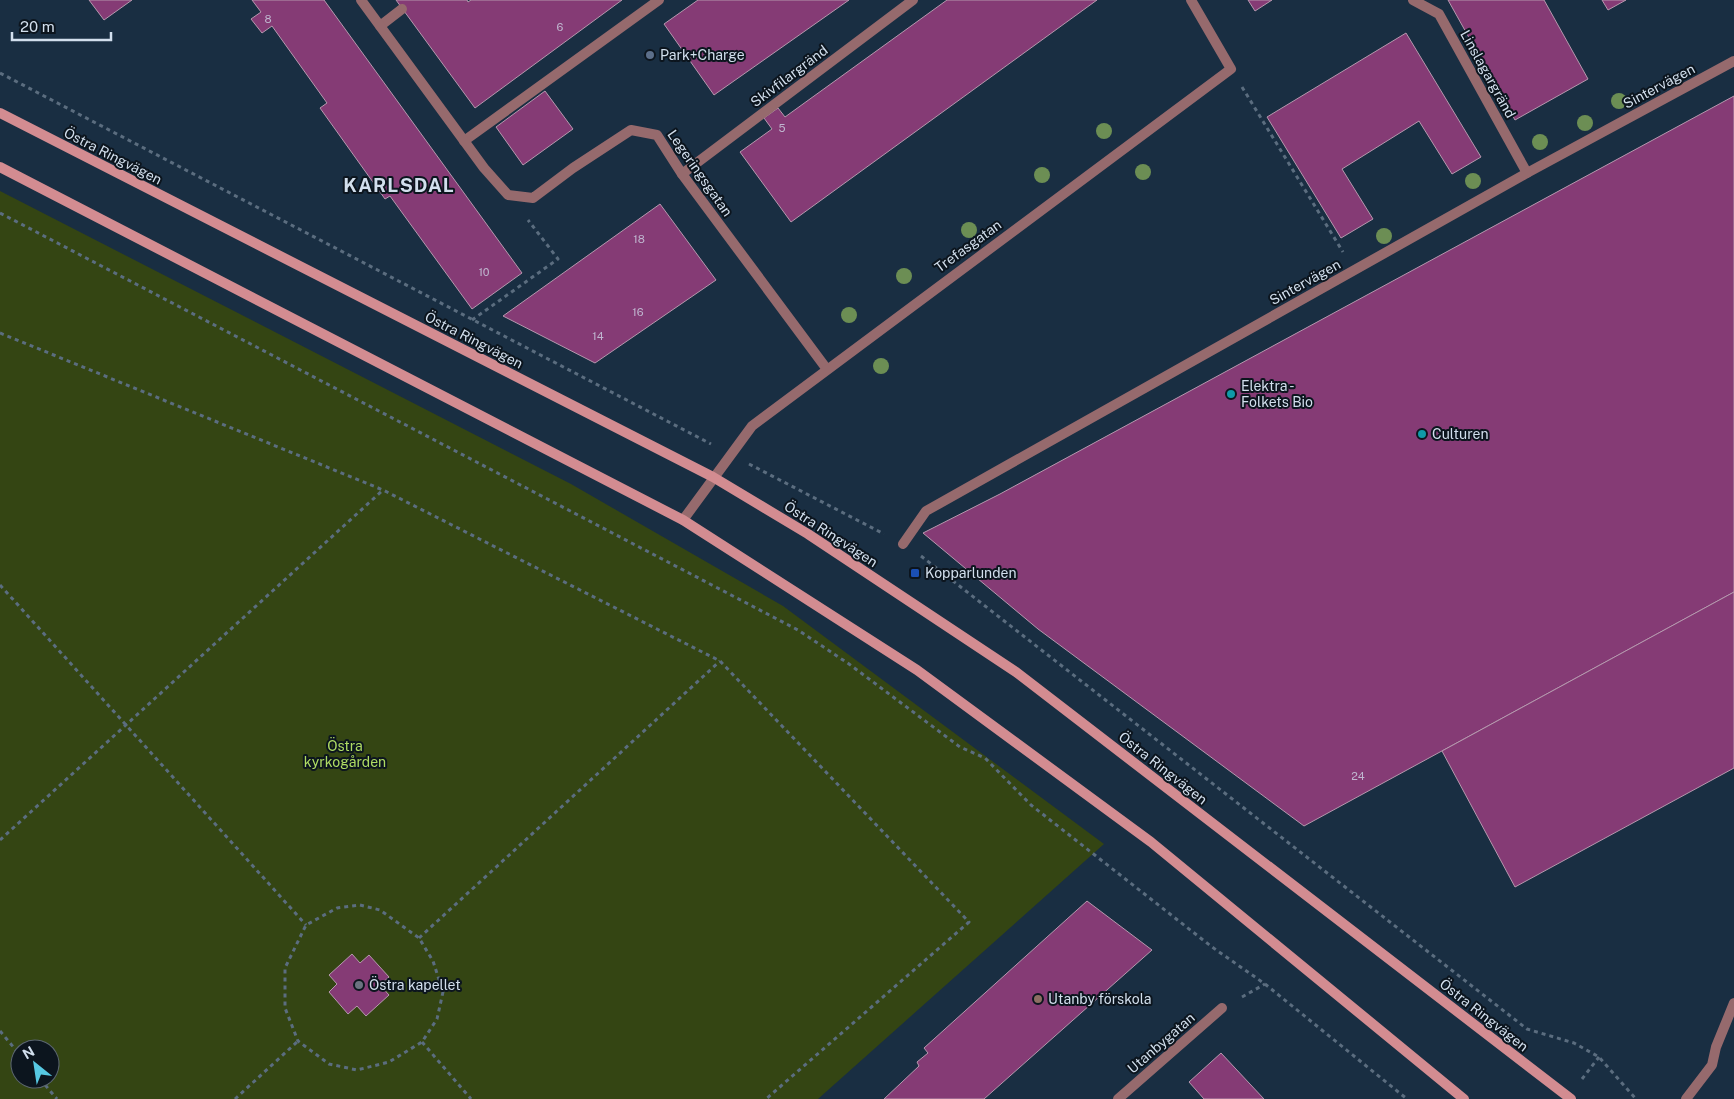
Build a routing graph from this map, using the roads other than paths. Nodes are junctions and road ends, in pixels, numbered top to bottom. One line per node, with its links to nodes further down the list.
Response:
1 (361, 0): 7 (street)
2 (913, 0): 13 (street, Skivfilargränd)
3 (1190, 0): 14 (street, Trefasgatan)
4 (1413, 0): 12 (street, Linslagargränd)
5 (656, 2): 10 (street)
6 (402, 9): 7 (street)
7 (380, 26): 10 (street)
8 (1734, 61): 12 (street, Sintervägen)
9 (0, 113): 15 (main road, Östra Ringvägen)
10 (464, 141): 13 (street, Legeringsgatan)
11 (0, 167): 16 (main road)
12 (1527, 173): 17 (street, Sintervägen)
13 (682, 174): 14 (street, Legeringsgatan)
14 (826, 368): 15 (street, Trefasgatan)
15 (713, 477): 16 (street, Trefasgatan); 23 (main road, Östra Ringvägen)
16 (683, 520): 22 (main road)
17 (903, 544)
18 (1734, 1004): 20 (street)
19 (1222, 1008): 21 (street, Utanbygatan)
20 (1730, 1021): 24 (street)
21 (1118, 1099)
22 (1464, 1099)
23 (1571, 1099)
24 (1686, 1099)

